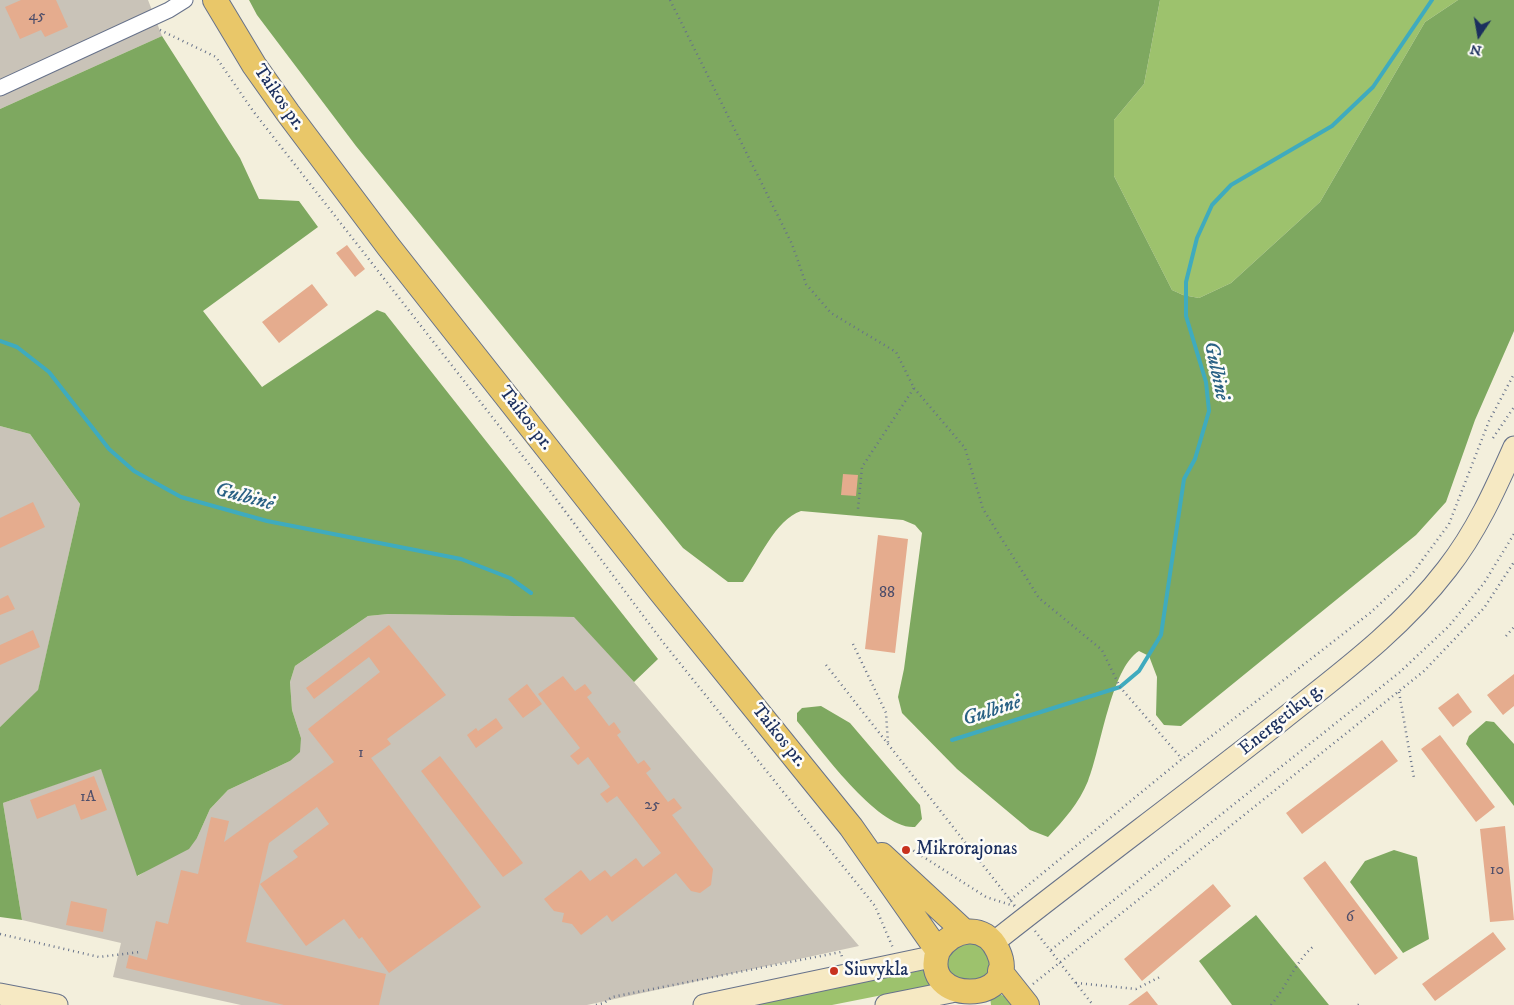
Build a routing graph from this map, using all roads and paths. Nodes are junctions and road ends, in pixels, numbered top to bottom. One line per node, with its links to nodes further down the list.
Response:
1 (185, 0): 4 (street)
2 (215, 0): 22 (main road, Taikos pr.)
3 (670, 0): 7 (path)
4 (143, 22): 5 (street); 33 (path)
5 (0, 88)
6 (1514, 374): 20 (path)
7 (914, 388): 11 (path); 20 (path)
8 (1514, 407): 9 (path)
9 (1493, 438)
10 (1514, 447): 25 (street, Energetikų g.)
11 (858, 509)
12 (1514, 534): 30 (path)
13 (1514, 562): 18 (path)
14 (1514, 627): 15 (path)
15 (1506, 636)
16 (853, 644): 19 (path)
17 (826, 665): 19 (path)
18 (1399, 692): 21 (path); 34 (path)
19 (888, 743): 24 (path)
20 (1182, 759): 24 (path)
21 (1414, 778)
22 (851, 827): 26 (main road, Taikos pr.); 32 (main road, Taikos pr.)
23 (906, 850): 25 (path)
24 (1010, 900): 25 (path)
25 (1020, 912): 28 (street, Energetikų g.); 30 (path)
26 (964, 931): 28 (main road, Taikos pr.); 32 (main road)
27 (0, 934): 31 (path)
28 (993, 943): 35 (main road)
29 (1315, 945): 47 (path)
30 (1051, 950): 34 (path)
31 (140, 952)
32 (937, 954): 33 (street); 40 (main road, Taikos pr.)
33 (900, 962): 36 (street)
34 (1060, 963): 38 (path)
35 (1000, 971): 40 (main road); 45 (main road)
36 (846, 974): 42 (path); 43 (street)
37 (1160, 977): 38 (path)
38 (1076, 983): 46 (path)
39 (0, 994): 41 (street)
40 (968, 998): 44 (street)
41 (57, 1005)
42 (596, 1005)
43 (704, 1005)
44 (886, 1005)
45 (1027, 1005)
46 (1093, 1005)
47 (1271, 1005)

